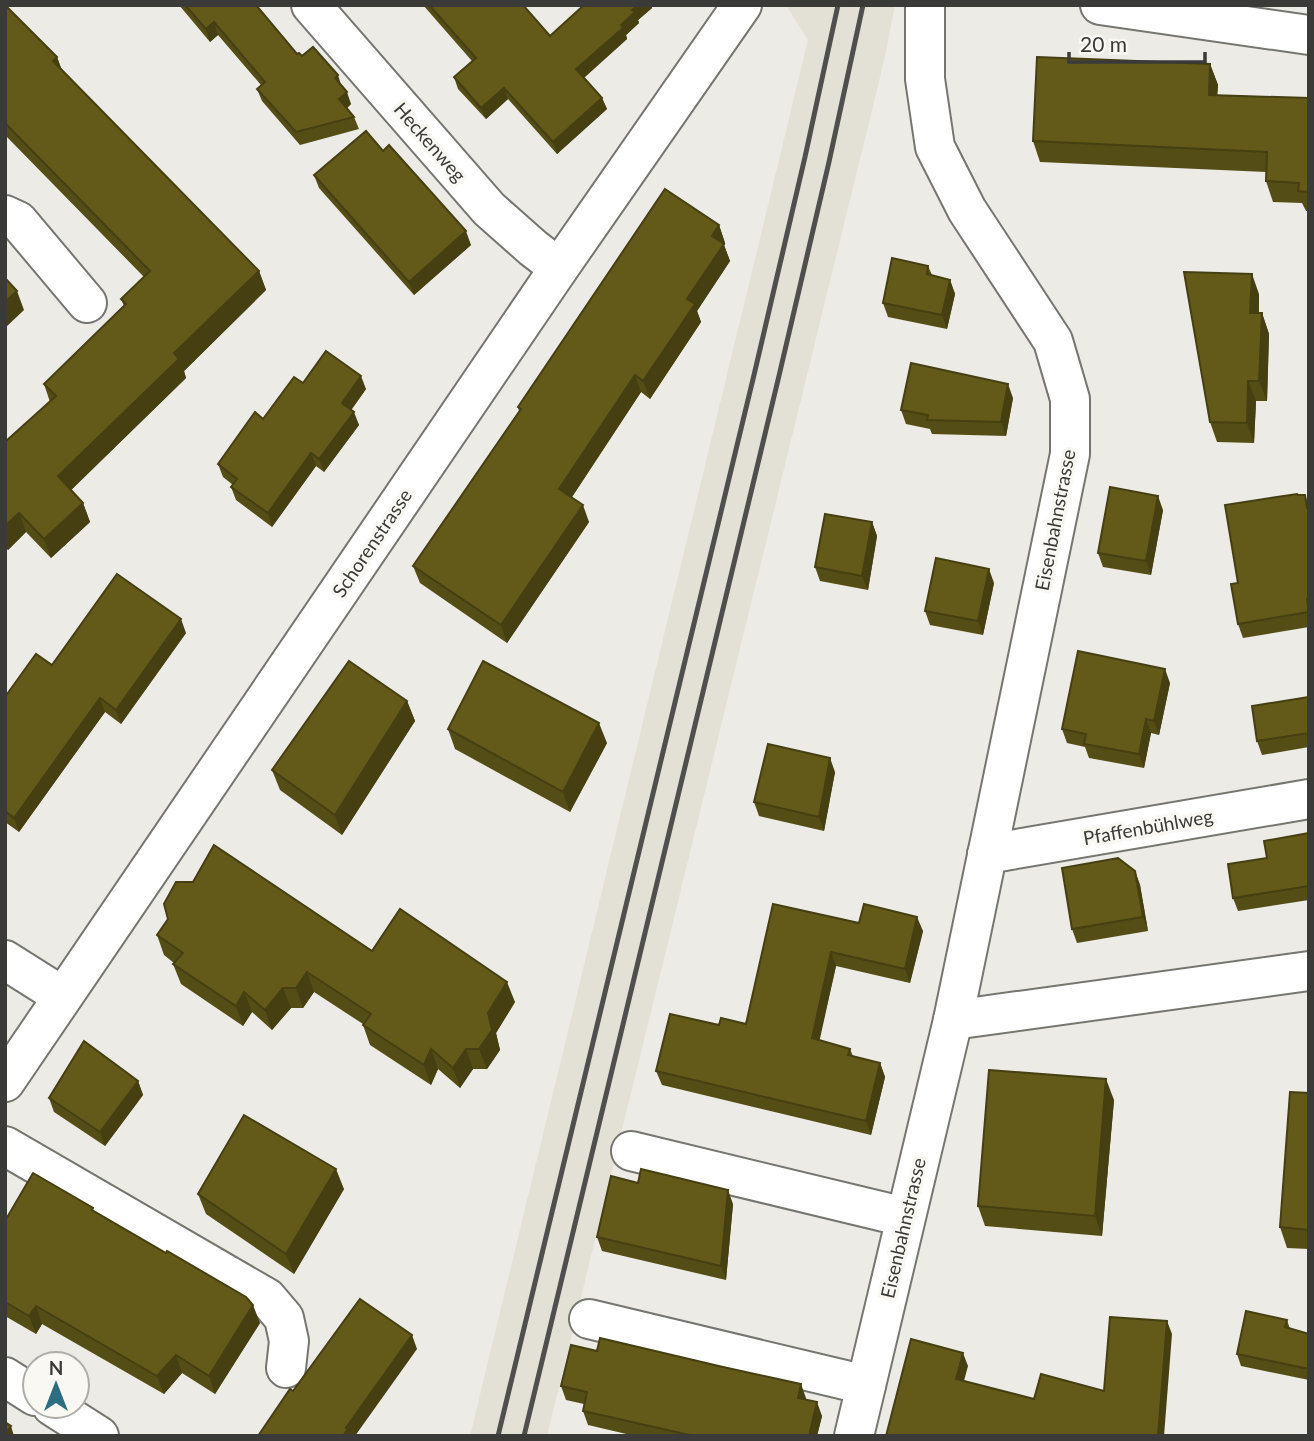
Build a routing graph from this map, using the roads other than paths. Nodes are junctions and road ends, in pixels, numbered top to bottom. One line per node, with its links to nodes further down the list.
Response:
1 (311, 5): 7 (street, Heckenweg)
2 (742, 5): 7 (street, Schorenstrasse)
3 (925, 5): 10 (street, Eisenbahnstrasse)
4 (1100, 5): 5 (street)
5 (1309, 36)
6 (5, 215): 8 (street)
7 (559, 268): 13 (street, Schorenstrasse)
8 (87, 303)
9 (1309, 799): 10 (street, Pfaffenbühlweg)
10 (988, 854): 14 (street, Eisenbahnstrasse)
11 (5, 960): 13 (street)
12 (1309, 971): 14 (street)
13 (62, 996): 15 (street, Schorenstrasse)
14 (953, 1020): 18 (street, Eisenbahnstrasse)
15 (5, 1082)
16 (5, 1146): 20 (street)
17 (631, 1151): 18 (street)
18 (905, 1217): 22 (street, Eisenbahnstrasse)
19 (589, 1319): 22 (street)
20 (286, 1368)
21 (5, 1377): 23 (street)
22 (866, 1385): 26 (street, Eisenbahnstrasse)
23 (21, 1387)
24 (74, 1420): 25 (street)
25 (99, 1436)
26 (854, 1436)

